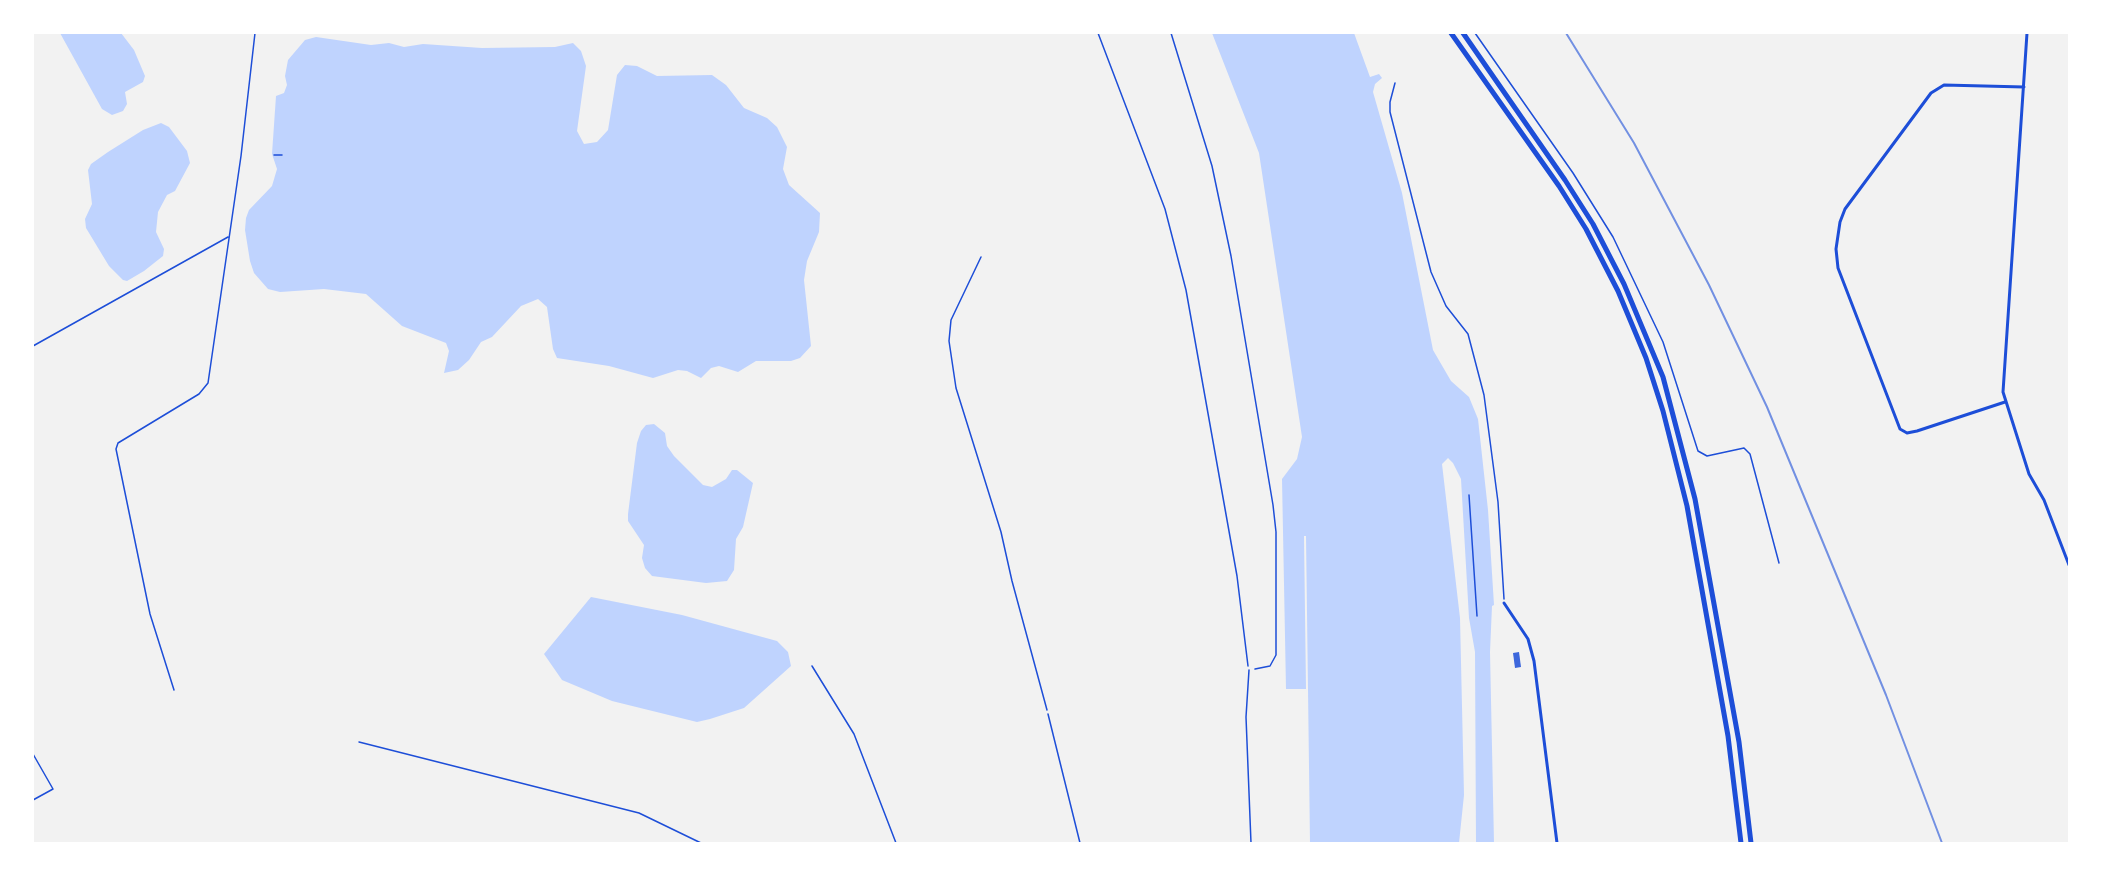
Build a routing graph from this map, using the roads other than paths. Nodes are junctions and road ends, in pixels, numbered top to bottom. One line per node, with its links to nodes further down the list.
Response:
1 (1451, 33): 19 (main road)
2 (1463, 33): 20 (main road)
3 (1475, 33): 7 (lane)
4 (2027, 33): 5 (street)
5 (2024, 87): 6 (street); 6 (street)
6 (2005, 402): 8 (street)
7 (1779, 563)
8 (2069, 565)
9 (1504, 603): 18 (street)
10 (813, 666): 15 (lane)
11 (1249, 670): 17 (lane)
12 (1048, 714): 16 (lane)
13 (359, 742): 14 (lane)
14 (701, 843)
15 (896, 843)
16 (1080, 843)
17 (1251, 843)
18 (1557, 843)
19 (1741, 843)
20 (1750, 843)

